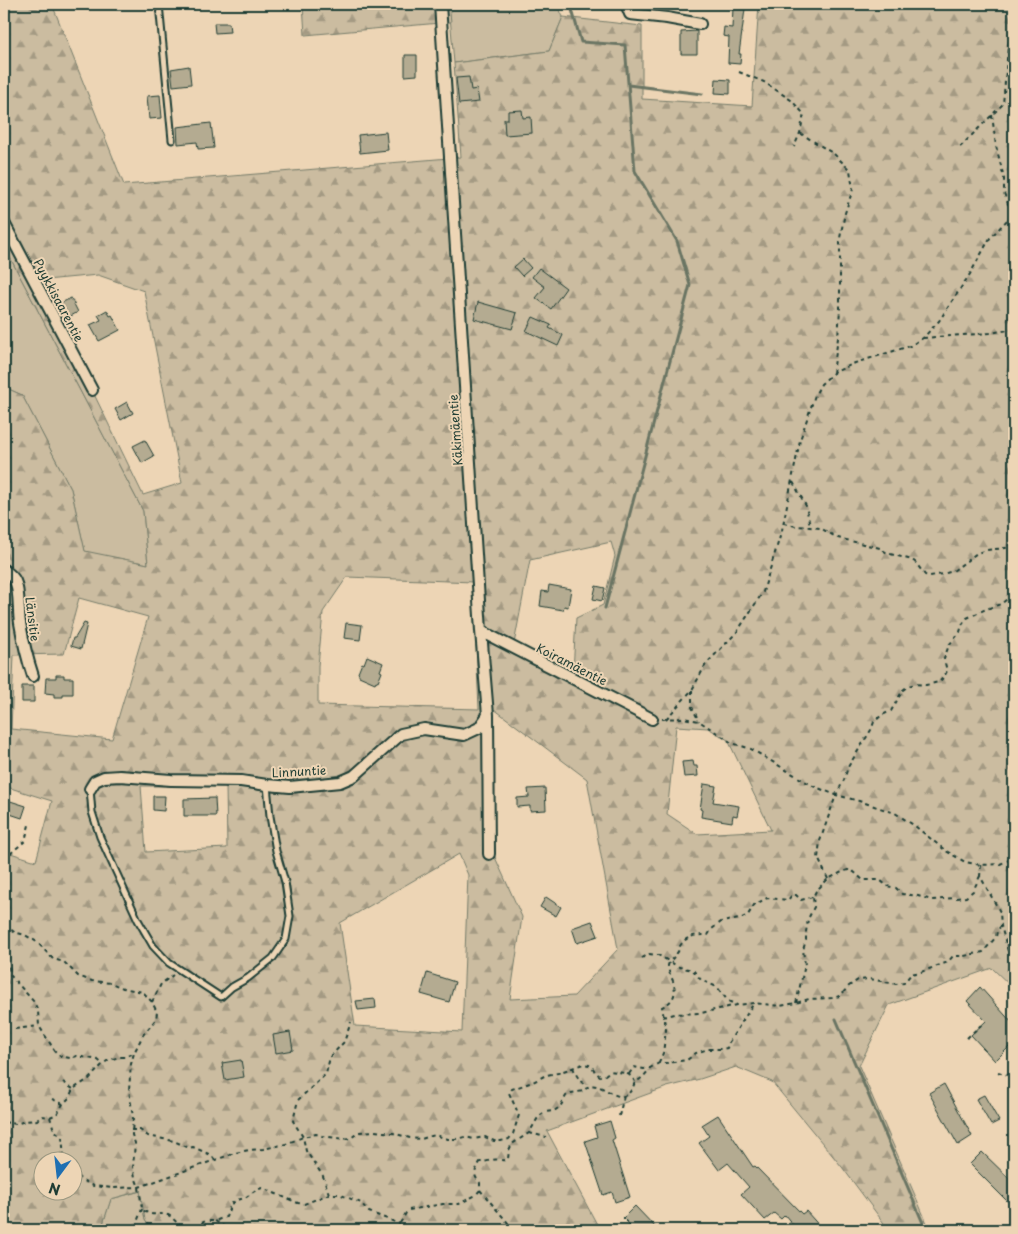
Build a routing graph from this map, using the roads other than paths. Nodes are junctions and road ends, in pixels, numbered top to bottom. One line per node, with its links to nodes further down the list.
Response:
1 (160, 4): 5 (lane)
2 (440, 4): 9 (street, Käkimäentie)
3 (626, 4): 4 (street)
4 (700, 24)
5 (172, 140)
6 (4, 223): 7 (street, Pyykkisaarentie)
7 (92, 390)
8 (4, 570): 10 (street, Länsitie)
9 (481, 631): 11 (street, Käkimäentie); 12 (street, Koiramäentie)
10 (33, 676)
11 (488, 715): 13 (street, Linnuntie); 15 (street, Käkimäentie)
12 (652, 719)
13 (267, 785): 14 (street, Linnuntie); 14 (lane)
14 (90, 789)
15 (489, 854)

